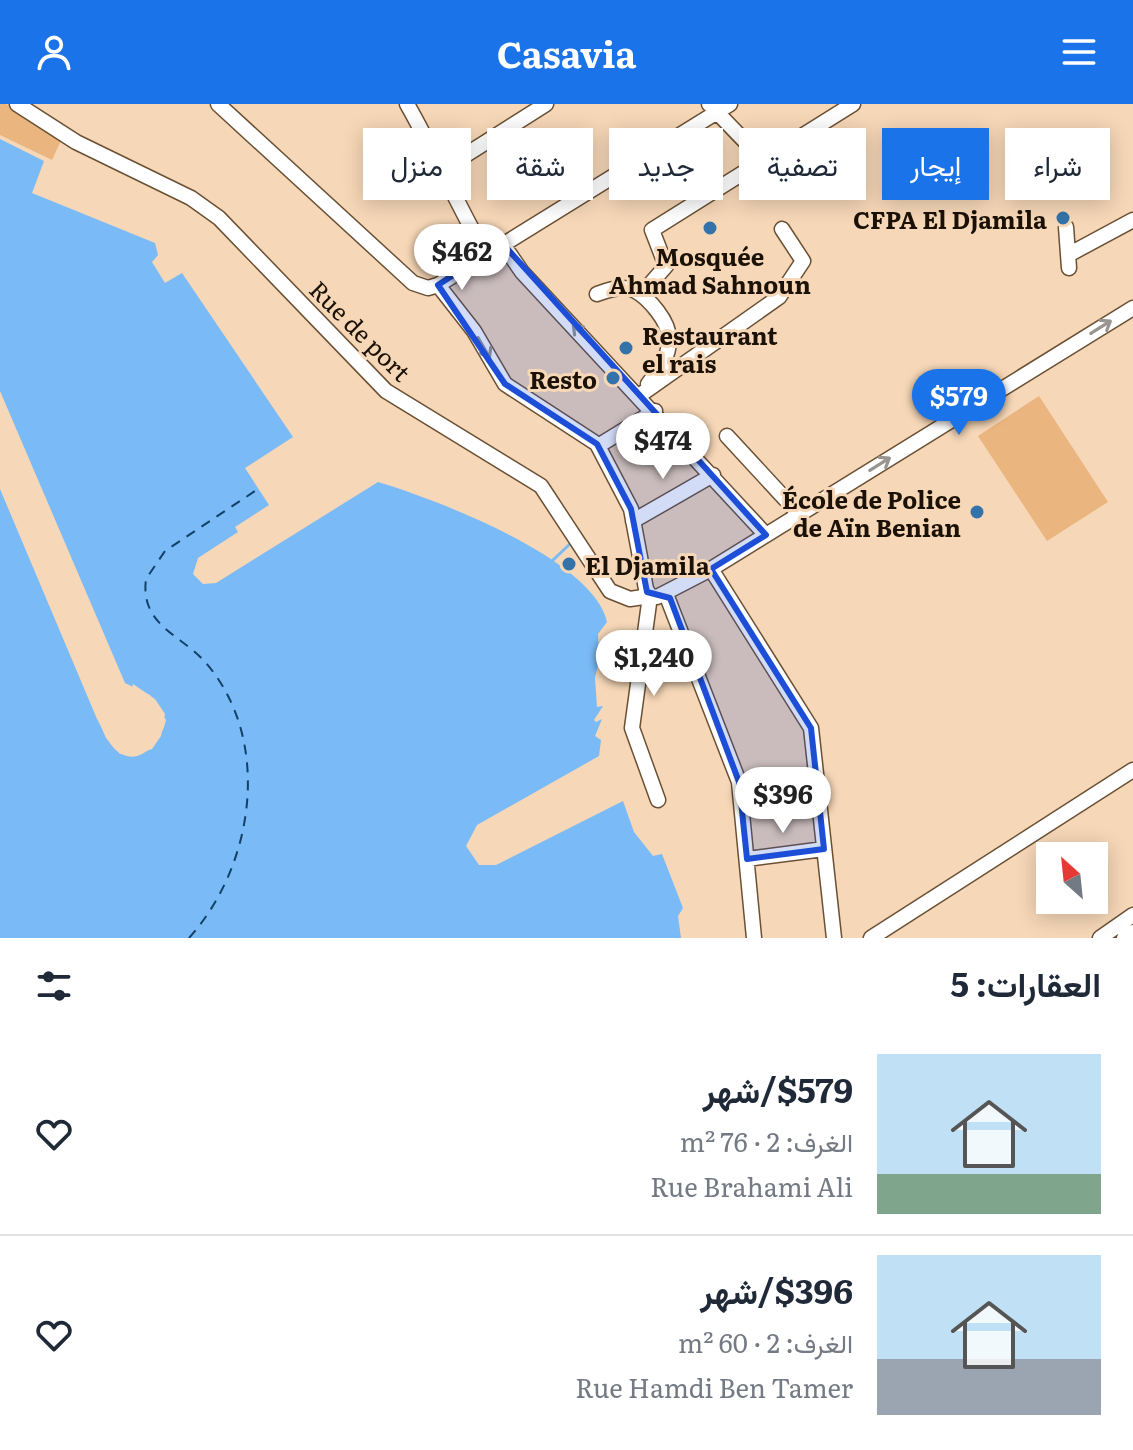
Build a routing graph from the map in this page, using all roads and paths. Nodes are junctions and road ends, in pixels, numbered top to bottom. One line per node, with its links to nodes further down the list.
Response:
1 (17, 104): 32 (street, Rue de port)
2 (407, 104): 7 (street)
3 (546, 104): 10 (street)
4 (853, 104): 8 (street)
5 (222, 105): 18 (street)
6 (718, 107): 9 (street); 16 (street)
7 (420, 128)
8 (814, 128)
9 (739, 132)
10 (471, 152)
11 (739, 175): 19 (street)
12 (454, 200): 17 (street)
13 (1133, 220): 14 (street)
14 (1066, 227)
15 (782, 229): 22 (street)
16 (502, 243): 17 (street); 22 (street, one-way to 16)
17 (485, 253): 18 (street)
18 (438, 285): 25 (street, one-way to 25)
19 (633, 289): 20 (street); 22 (street)
20 (597, 294)
21 (1133, 308): 27 (street, one-way to 21)
22 (640, 395): 23 (street)
23 (655, 411): 25 (street); 26 (street)
24 (727, 436): 27 (street)
25 (598, 446): 28 (street)
26 (713, 475): 28 (street); 29 (street)
27 (799, 514): 29 (street)
28 (633, 521): 32 (street)
29 (766, 535): 30 (street)
30 (711, 569): 31 (street); 35 (street)
31 (666, 594): 32 (street, Rue de port); 36 (street)
32 (650, 596): 34 (street)
33 (1133, 770): 40 (street)
34 (658, 800)
35 (824, 849): 36 (street); 39 (street)
36 (747, 859): 38 (street)
37 (1132, 920): 41 (street); 42 (street)
38 (754, 938)
39 (834, 938)
40 (871, 938)
41 (1100, 938)
42 (1124, 938)

